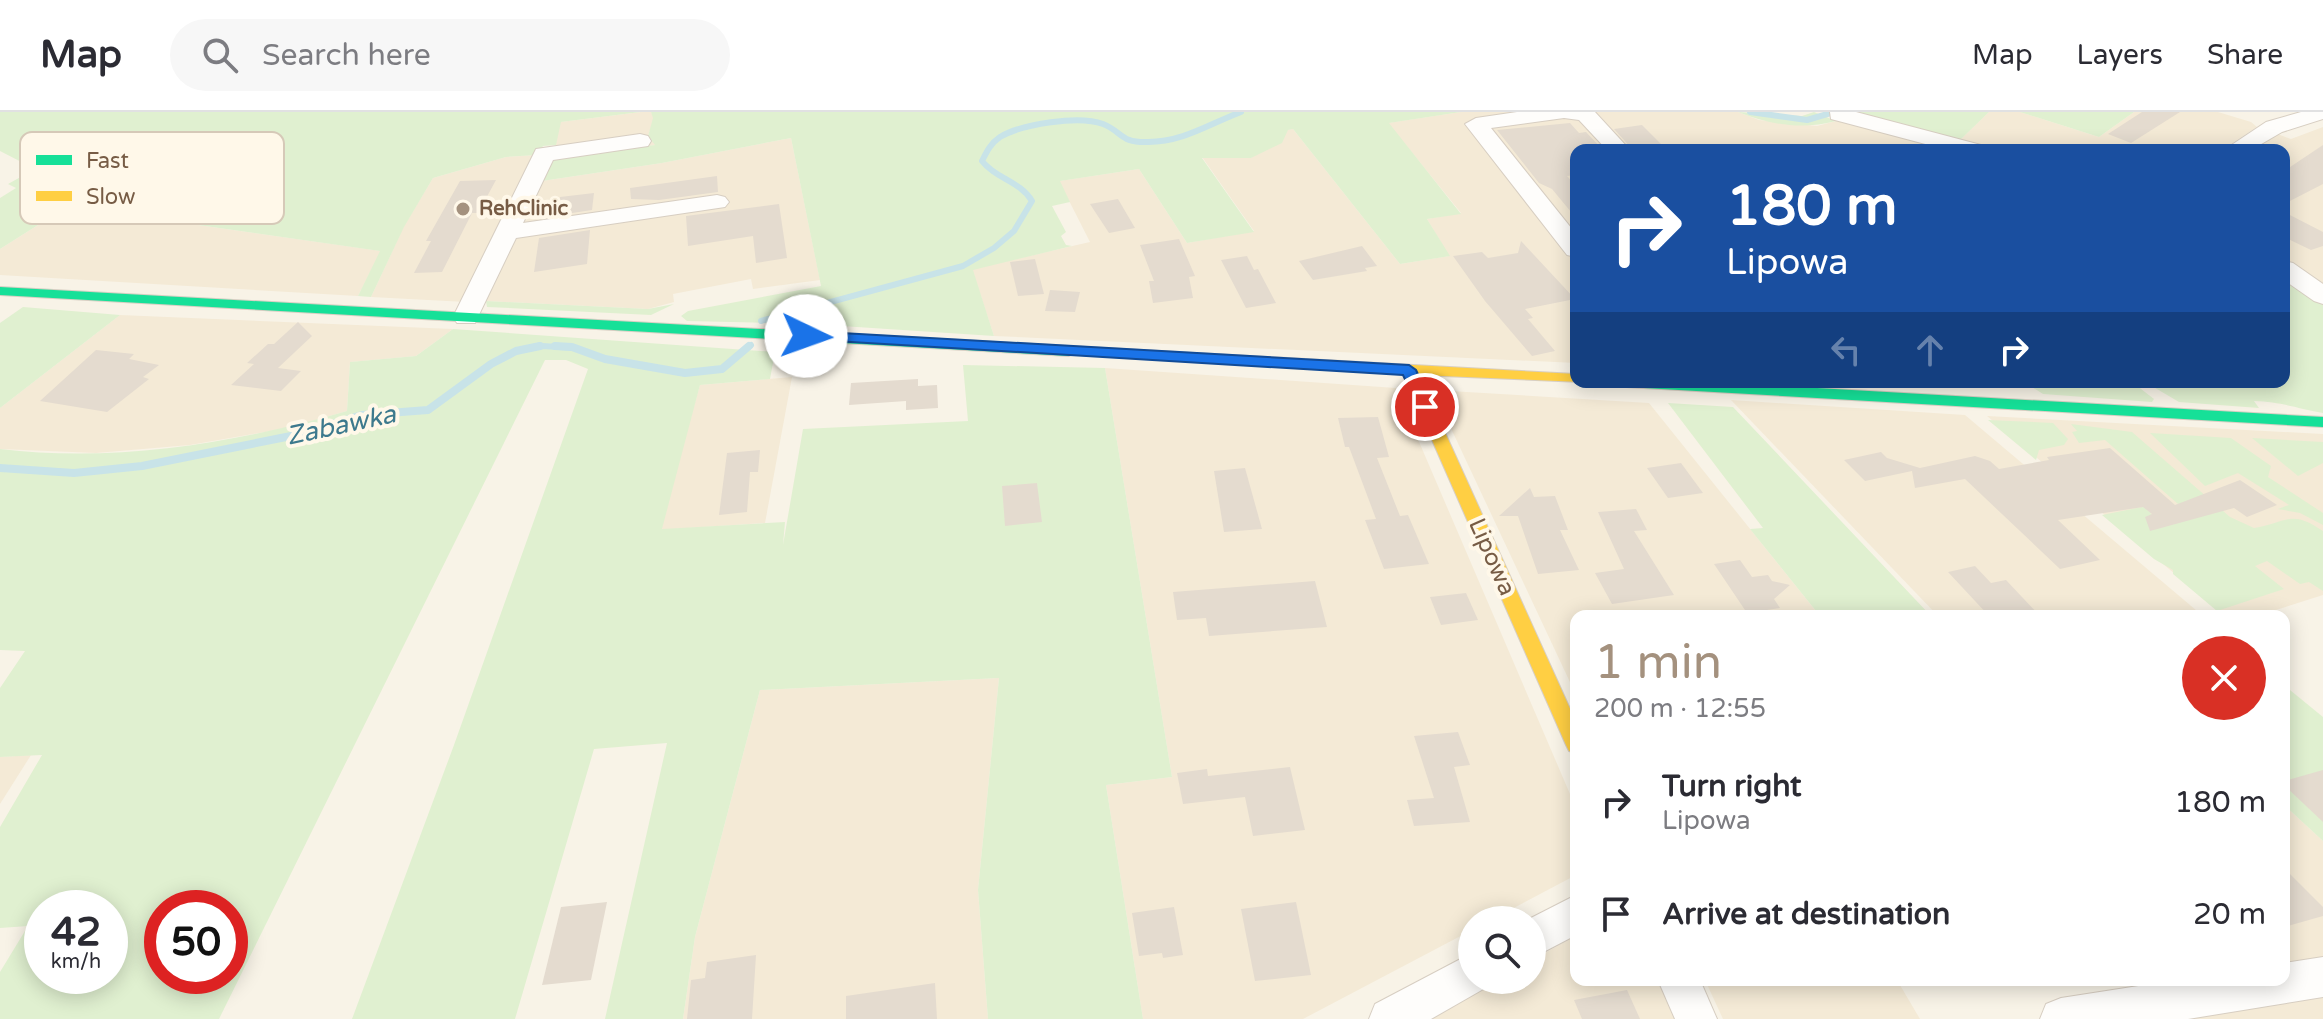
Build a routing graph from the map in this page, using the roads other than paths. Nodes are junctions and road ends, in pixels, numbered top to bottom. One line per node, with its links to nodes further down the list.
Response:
1 (2323, 112): 6 (street)
2 (1839, 114): 5 (street)
3 (640, 141): 8 (street)
4 (1613, 144): 9 (street)
5 (1951, 144)
6 (2245, 144)
7 (717, 202): 8 (street)
8 (508, 232): 13 (street)
9 (1570, 242)
10 (2290, 272): 12 (street)
11 (0, 291): 13 (main road)
12 (2323, 296)
13 (466, 317): 14 (main road)
14 (1409, 370): 15 (main road); 18 (main road, Lipowa)
15 (1570, 379)
16 (1754, 388): 17 (main road)
17 (2323, 422)
18 (1570, 732)
19 (1570, 917): 20 (street)
20 (1546, 931)
21 (2323, 977): 23 (street)
22 (1458, 981): 26 (street)
23 (2290, 982)
24 (1682, 986): 27 (street)
25 (2267, 986): 28 (street)
26 (1390, 1019)
27 (1696, 1019)
28 (2061, 1019)

